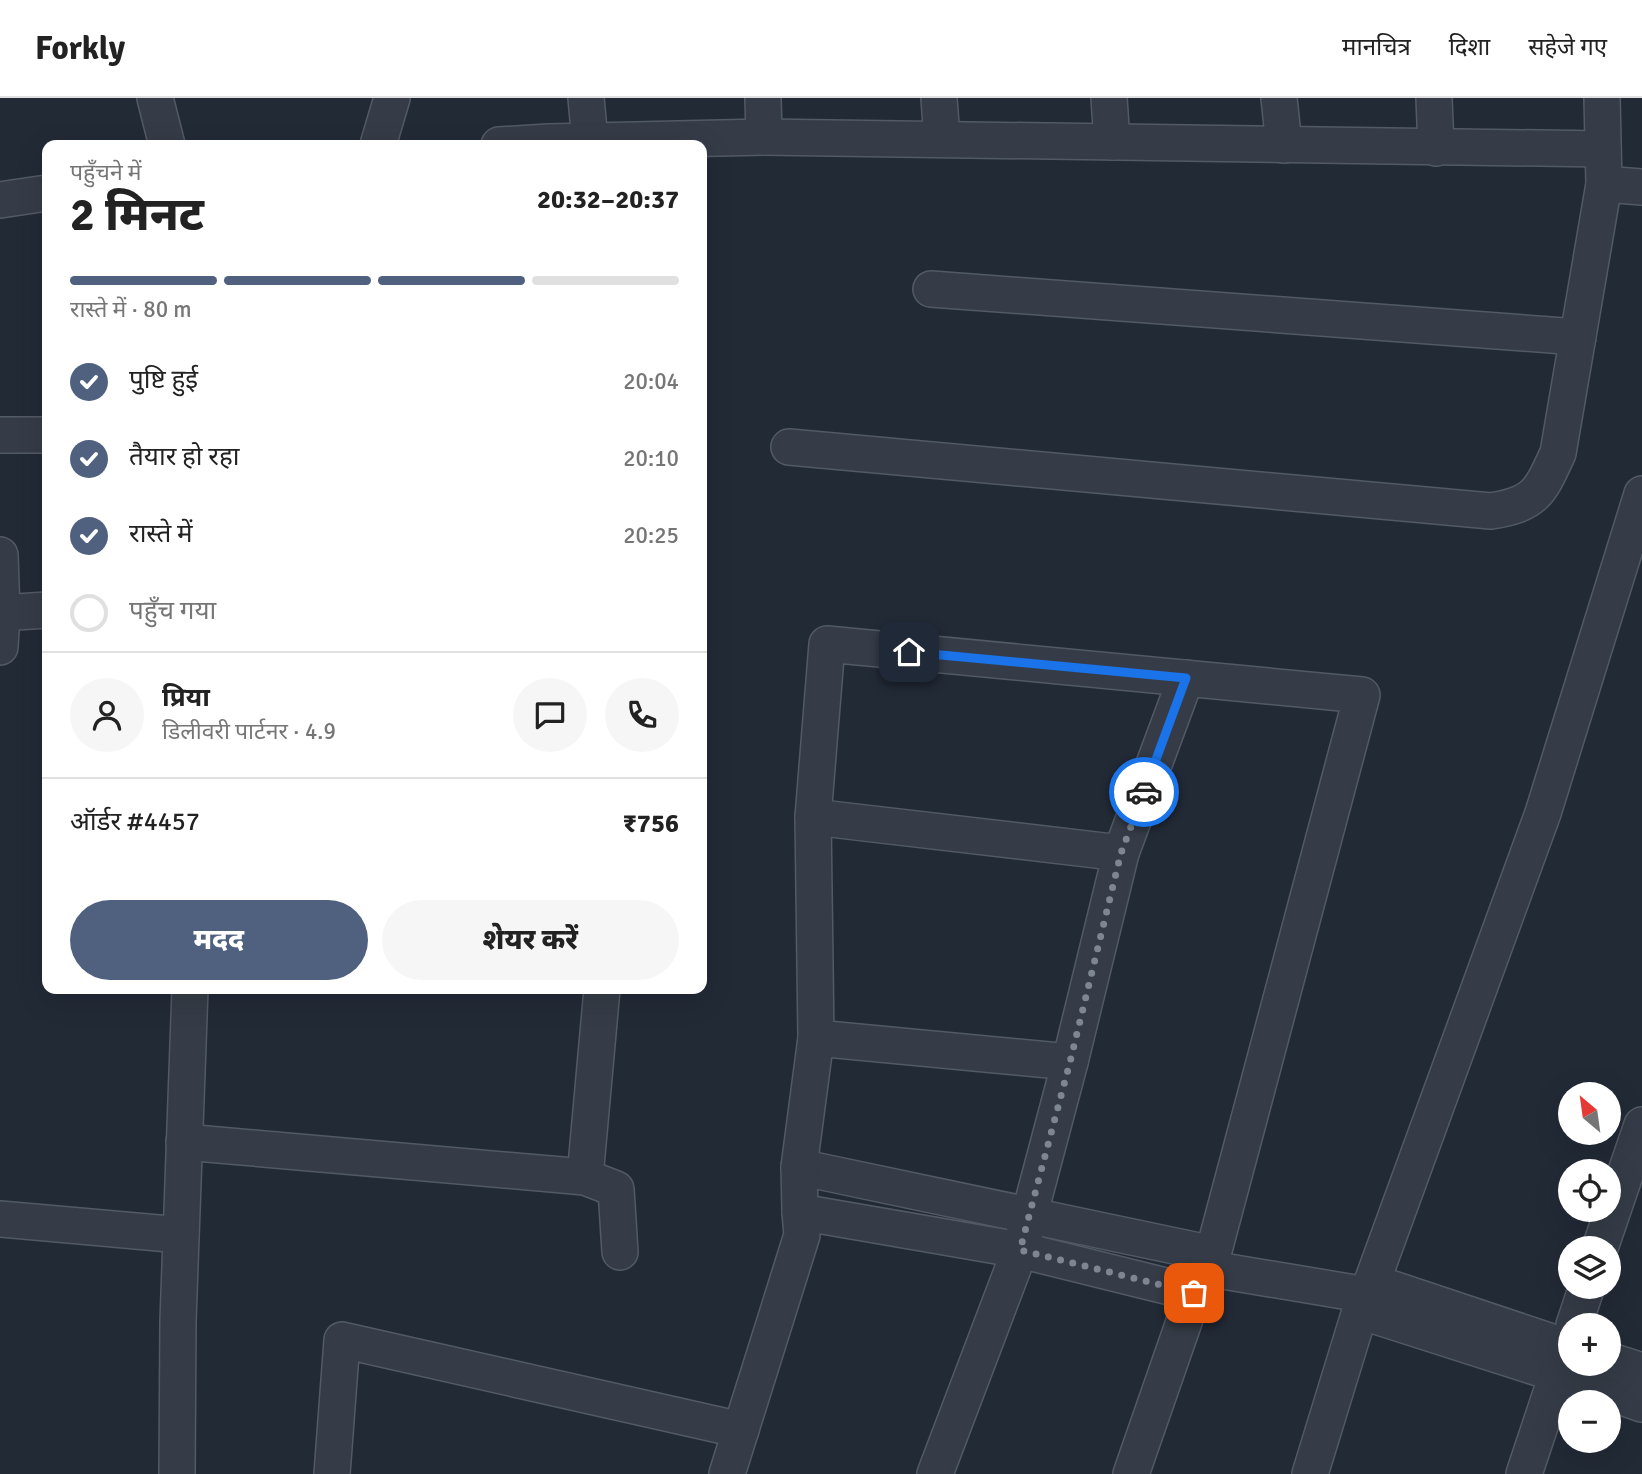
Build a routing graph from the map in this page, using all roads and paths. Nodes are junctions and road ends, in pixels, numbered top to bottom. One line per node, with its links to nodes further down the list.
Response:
1 (155, 98): 12 (street)
2 (392, 98): 13 (street)
3 (586, 98): 14 (street)
4 (763, 98): 10 (street)
5 (939, 98): 11 (street)
6 (1109, 98): 16 (street)
7 (1279, 98): 17 (street)
8 (1434, 98): 18 (street)
9 (1602, 98): 19 (street)
10 (764, 136): 11 (street); 15 (street)
11 (942, 139): 16 (street)
12 (166, 140)
13 (379, 140)
14 (590, 140)
15 (695, 140)
16 (1112, 142): 17 (street)
17 (1283, 145): 18 (street)
18 (1436, 148): 19 (street)
19 (1603, 149): 20 (street)
20 (1604, 184): 21 (street); 25 (street)
21 (1642, 187)
22 (42, 193): 23 (street)
23 (0, 200)
24 (931, 289): 25 (street)
25 (1578, 337): 28 (street)
26 (0, 435): 27 (street)
27 (42, 435)
28 (789, 447)
29 (1642, 494): 53 (street)
30 (0, 555): 32 (street)
31 (42, 612): 32 (street)
32 (1, 624)
33 (1186, 678): 34 (street); 35 (street); 52 (street)
34 (813, 817): 35 (street); 38 (street)
35 (1121, 853): 39 (street)
36 (190, 994): 41 (street)
37 (602, 994): 44 (street)
38 (816, 1038): 39 (street); 42 (street)
39 (1070, 1062): 46 (street)
40 (1642, 1125): 43 (street)
41 (184, 1142): 44 (street); 48 (street)
42 (799, 1167): 45 (street); 46 (street)
43 (1634, 1172): 49 (street)
44 (585, 1177): 51 (street)
45 (800, 1212): 50 (street); 60 (street)
46 (1029, 1215): 50 (street); 52 (street)
47 (0, 1219): 48 (street)
48 (181, 1235): 61 (street)
49 (1605, 1236)
50 (1020, 1250): 52 (street); 64 (street)
51 (620, 1252)
52 (1204, 1272): 53 (street); 65 (street)
53 (1366, 1296): 54 (street); 66 (street)
54 (1558, 1344)
55 (1621, 1364): 56 (street)
56 (1642, 1371)
57 (1558, 1375): 67 (street)
58 (1606, 1376): 59 (street)
59 (1642, 1404)
60 (741, 1430): 62 (street); 63 (street)
61 (177, 1474)
62 (332, 1474)
63 (727, 1474)
64 (935, 1474)
65 (1131, 1474)
66 (1310, 1474)
67 (1524, 1474)

